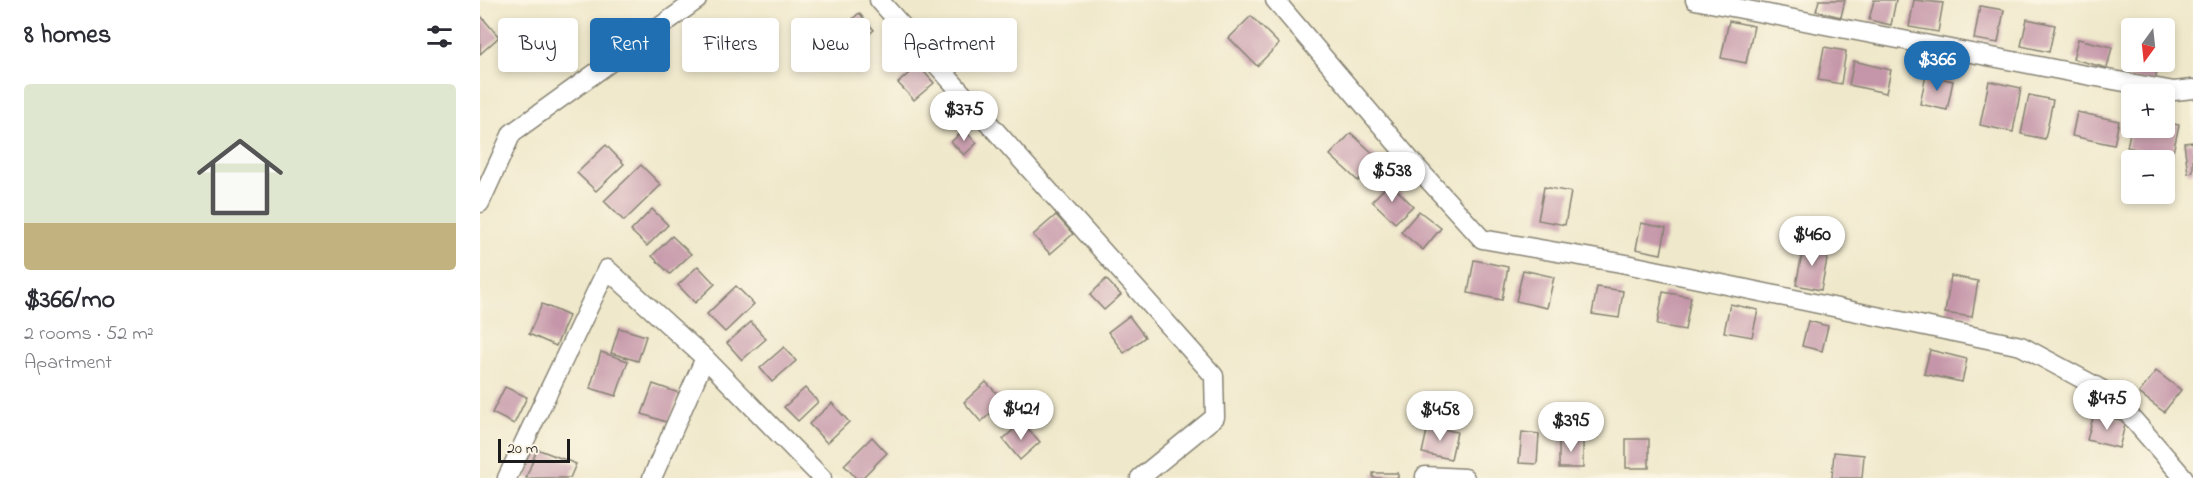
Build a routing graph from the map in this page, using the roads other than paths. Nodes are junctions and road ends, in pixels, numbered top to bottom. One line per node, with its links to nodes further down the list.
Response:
1 (697, 0): 6 (street)
2 (879, 0): 11 (street)
3 (1275, 0): 14 (street)
4 (1695, 0): 5 (street)
5 (2193, 89)
6 (480, 202)
7 (705, 358): 8 (street); 9 (street); 10 (street)
8 (507, 478)
9 (652, 478)
10 (822, 478)
11 (1140, 478)
12 (1425, 478): 13 (street)
13 (1465, 478)
14 (2184, 478)

